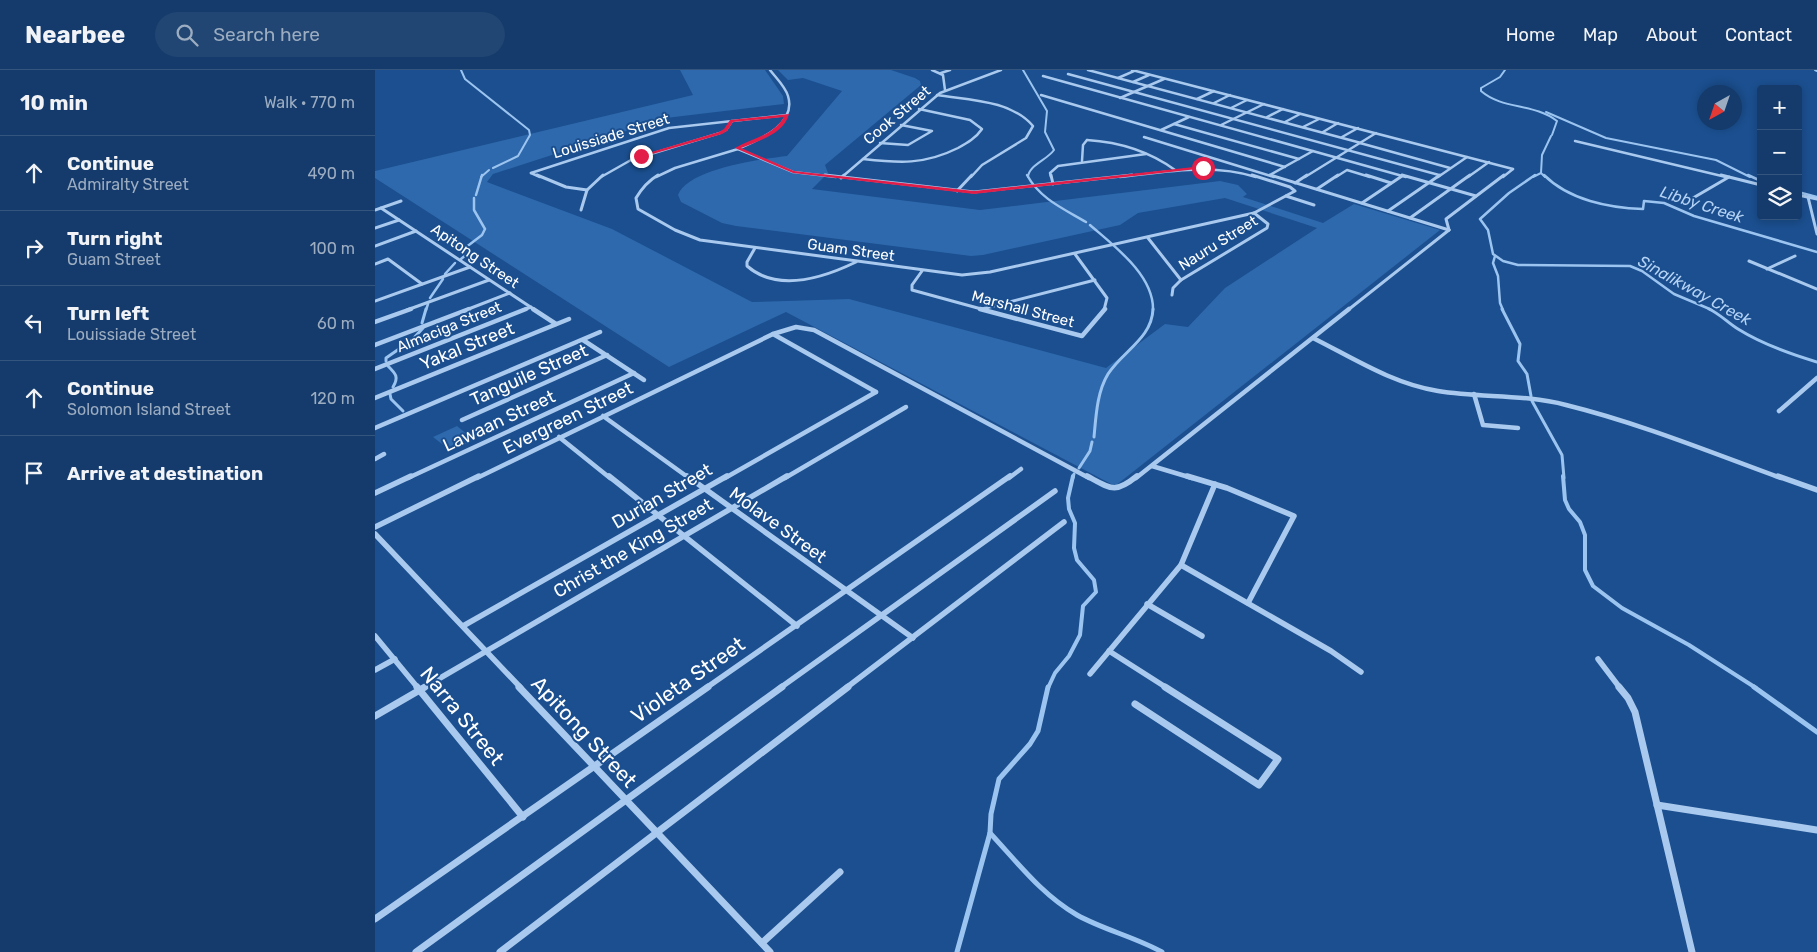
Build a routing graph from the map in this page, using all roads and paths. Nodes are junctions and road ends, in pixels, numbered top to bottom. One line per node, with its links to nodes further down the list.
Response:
1 (770, 70): 33 (street)
2 (932, 70): 8 (street)
3 (950, 70): 8 (street)
4 (1001, 70): 17 (street, Cook Street)
5 (1089, 70): 9 (street)
6 (1110, 70): 9 (street)
7 (1133, 70): 11 (street); 13 (street)
8 (941, 73): 17 (street)
9 (1101, 73): 13 (street)
10 (1068, 74): 19 (street)
11 (1150, 75): 14 (street); 15 (street)
12 (1043, 76): 23 (street)
13 (1117, 78): 15 (street)
14 (1165, 78): 16 (street); 18 (street)
15 (1133, 82): 16 (street)
16 (1148, 86): 19 (street); 24 (street)
17 (945, 90): 20 (street, Cook Street)
18 (1214, 91): 22 (street); 24 (street)
19 (1134, 92): 23 (street); 37 (street)
20 (937, 95): 29 (street, Cook Street); 82 (street)
21 (1041, 95): 46 (street)
22 (1230, 95): 25 (street); 26 (street)
23 (1120, 98): 34 (street)
24 (1197, 99): 26 (street)
25 (1247, 100): 27 (street); 28 (street)
26 (1213, 103): 28 (street)
27 (1264, 104): 30 (street); 31 (street)
28 (1231, 108): 31 (street)
29 (919, 109): 42 (street, Cook Street); 62 (street)
30 (1284, 109): 32 (street); 35 (street)
31 (1248, 112): 35 (street); 37 (street)
32 (1300, 114): 36 (street); 39 (street)
33 (787, 115): 38 (street, Louissiade Street); 56 (street, Guam Street)
34 (1189, 117): 41 (street); 43 (street)
35 (1267, 118): 39 (street)
36 (1319, 118): 40 (street); 44 (street)
37 (1234, 119): 43 (street); 57 (street)
38 (732, 121): 81 (street); 81 (street, Louissiade Street)
39 (1284, 122): 44 (street)
40 (1338, 123): 45 (street); 47 (street)
41 (1174, 124): 46 (street); 63 (street)
42 (901, 125): 54 (street, Cook Street); 54 (street)
43 (1221, 126): 58 (street)
44 (1303, 127): 47 (street)
45 (1358, 128): 48 (street); 51 (street)
46 (1160, 130): 66 (street)
47 (1322, 132): 51 (street)
48 (1376, 133): 55 (street); 60 (street)
49 (1083, 134): 52 (street)
50 (1144, 137): 69 (street)
51 (1342, 137): 55 (street)
52 (1087, 140): 59 (street); 64 (street)
53 (1575, 141): 72 (street)
54 (880, 142): 62 (street, Cook Street)
55 (1361, 143): 57 (street); 67 (street)
56 (737, 148): 73 (street); 105 (street, Guam Street)
57 (1349, 150): 61 (street); 70 (street)
58 (1313, 151): 61 (street); 63 (street)
59 (1146, 154): 64 (street); 68 (street)
60 (1467, 157): 65 (street); 67 (street)
61 (1336, 158): 71 (street); 74 (street)
62 (863, 159): 73 (street, Cook Street)
63 (1299, 159): 66 (street)
64 (1082, 161): 77 (street)
65 (1489, 162): 80 (street); 84 (street)
66 (1285, 167): 69 (street)
67 (1450, 168): 70 (street)
68 (1175, 170): 77 (street); 83 (street, Guam Street)
69 (1271, 175): 74 (street)
70 (1439, 175): 76 (street)
71 (1403, 176): 75 (street); 76 (street)
72 (1730, 177): 78 (street); 87 (street)
73 (841, 178): 82 (street)
74 (1295, 183): 79 (street)
75 (1391, 183): 79 (street); 90 (street)
76 (1428, 183): 80 (street); 95 (street)
77 (1053, 184): 82 (street)
78 (1757, 184)
79 (1317, 189): 90 (street)
80 (1450, 189): 84 (street); 97 (street)
81 (587, 190): 94 (street)
82 (957, 191)
83 (1286, 196): 91 (street); 96 (street, Guam Street)
84 (1476, 196): 100 (street)
85 (1802, 196): 86 (street)
86 (1808, 197): 88 (street); 102 (street)
87 (1693, 198)
88 (1817, 199)
89 (401, 201): 92 (street)
90 (1362, 203): 95 (street)
91 (1314, 205)
92 (381, 208): 93 (street); 98 (street, Apitong Street)
93 (375, 210)
94 (581, 210)
95 (1388, 211): 97 (street)
96 (1254, 214): 103 (street, Guam Street); 116 (street, Nauru Street)
97 (1410, 218): 100 (street)
98 (399, 220): 99 (street); 101 (street, Apitong Street)
99 (375, 228)
100 (1449, 230): 131 (street, Evergreen Street)
101 (416, 231): 104 (street); 111 (street, Apitong Street)
102 (1817, 234)
103 (1148, 238): 106 (street, Guam Street); 116 (street)
104 (375, 246)
105 (755, 248): 109 (street, Guam Street); 109 (street)
106 (1075, 254): 113 (street, Guam Street); 115 (street, Marshall Street)
107 (1795, 256): 112 (street)
108 (1749, 261): 112 (street)
109 (856, 262): 113 (street, Guam Street)
110 (375, 264): 117 (street)
111 (470, 267): 114 (street, Apitong Street); 117 (street)
112 (1767, 269): 118 (street)
113 (922, 271): 125 (street, Marshall Street)
114 (489, 280): 119 (street, Apitong Street); 127 (street)
115 (1095, 280): 125 (street); 125 (street, Marshall Street)
116 (1181, 280): 121 (street, Nauru Street)
117 (422, 284): 122 (street)
118 (1817, 289)
119 (510, 293): 124 (street, Apitong Street); 133 (street)
120 (375, 294): 122 (street)
121 (1172, 295)
122 (381, 299): 123 (street)
123 (375, 301)
124 (531, 307): 128 (street, Apitong Street); 135 (street, Almaciga Street)
125 (980, 309)
126 (569, 319): 128 (street, Yakal Street)
127 (375, 322)
128 (556, 324): 140 (street, Yakal Street)
129 (600, 332): 132 (street)
130 (773, 334): 143 (street, Evergreen Street); 150 (street, Evergreen Street); 153 (street, Durian Street)
131 (1313, 338): 139 (street); 150 (street, Evergreen Street)
132 (583, 340): 134 (street); 145 (street)
133 (375, 345)
134 (607, 355): 136 (street); 144 (street, Tanguile Street)
135 (375, 369)
136 (634, 373): 137 (street); 156 (street, Lawaan Street)
137 (644, 380)
138 (1816, 380): 142 (street)
139 (1474, 394): 146 (street); 154 (street)
140 (375, 398)
141 (906, 407): 157 (street, Christ the King Street)
142 (1779, 412)
143 (603, 416): 147 (street, Evergreen Street); 153 (street, Molave Street)
144 (462, 420)
145 (375, 428)
146 (1518, 428)
147 (559, 437): 158 (street); 160 (street, Evergreen Street)
148 (384, 454): 149 (street)
149 (375, 458)
150 (1152, 466): 152 (street)
151 (1021, 469): 164 (street, Violeta Street)
152 (1215, 484): 163 (street); 165 (street)
153 (705, 489): 157 (street, Molave Street); 158 (street, Durian Street)
154 (1817, 490)
155 (1055, 491): 167 (street)
156 (375, 493)
157 (732, 508): 162 (street, Christ the King Street); 164 (street, Molave Street)
158 (658, 515): 162 (street); 168 (street, Durian Street)
159 (1064, 522): 172 (street)
160 (375, 527)
161 (375, 534): 168 (street, Apitong Street)
162 (684, 536): 169 (street); 173 (street, Christ the King Street)
163 (1181, 565): 165 (street); 166 (street)
164 (847, 591): 167 (street, Molave Street); 169 (street, Violeta Street)
165 (1248, 603): 178 (street)
166 (1147, 604): 171 (street); 174 (street)
167 (881, 615): 172 (street, Molave Street); 184 (street)
168 (463, 626): 173 (street, Apitong Street)
169 (797, 626): 183 (street, Violeta Street)
170 (375, 636): 175 (street, Narra Street)
171 (1202, 636)
172 (913, 638): 188 (street)
173 (486, 651): 180 (street, Christ the King Street); 183 (street, Apitong Street)
174 (1109, 651): 179 (street); 181 (street)
175 (395, 659): 177 (street); 180 (street, Narra Street)
176 (1598, 659): 185 (street)
177 (375, 670)
178 (1361, 672)
179 (1089, 674)
180 (420, 690): 182 (street, Christ the King Street); 186 (street, Narra Street)
181 (1135, 704)
182 (375, 716)
183 (595, 767): 184 (street, Apitong Street); 186 (street, Violeta Street)
184 (625, 799): 188 (street, Apitong Street); 192 (street)
185 (1657, 806): 187 (street); 195 (street)
186 (523, 817): 190 (street, Violeta Street)
187 (1817, 830)
188 (658, 833): 191 (street, Apitong Street); 193 (street)
189 (840, 872): 191 (street)
190 (375, 919)
191 (761, 943): 194 (street, Apitong Street)
192 (416, 952)
193 (500, 952)
194 (770, 952)
195 (1692, 952)

